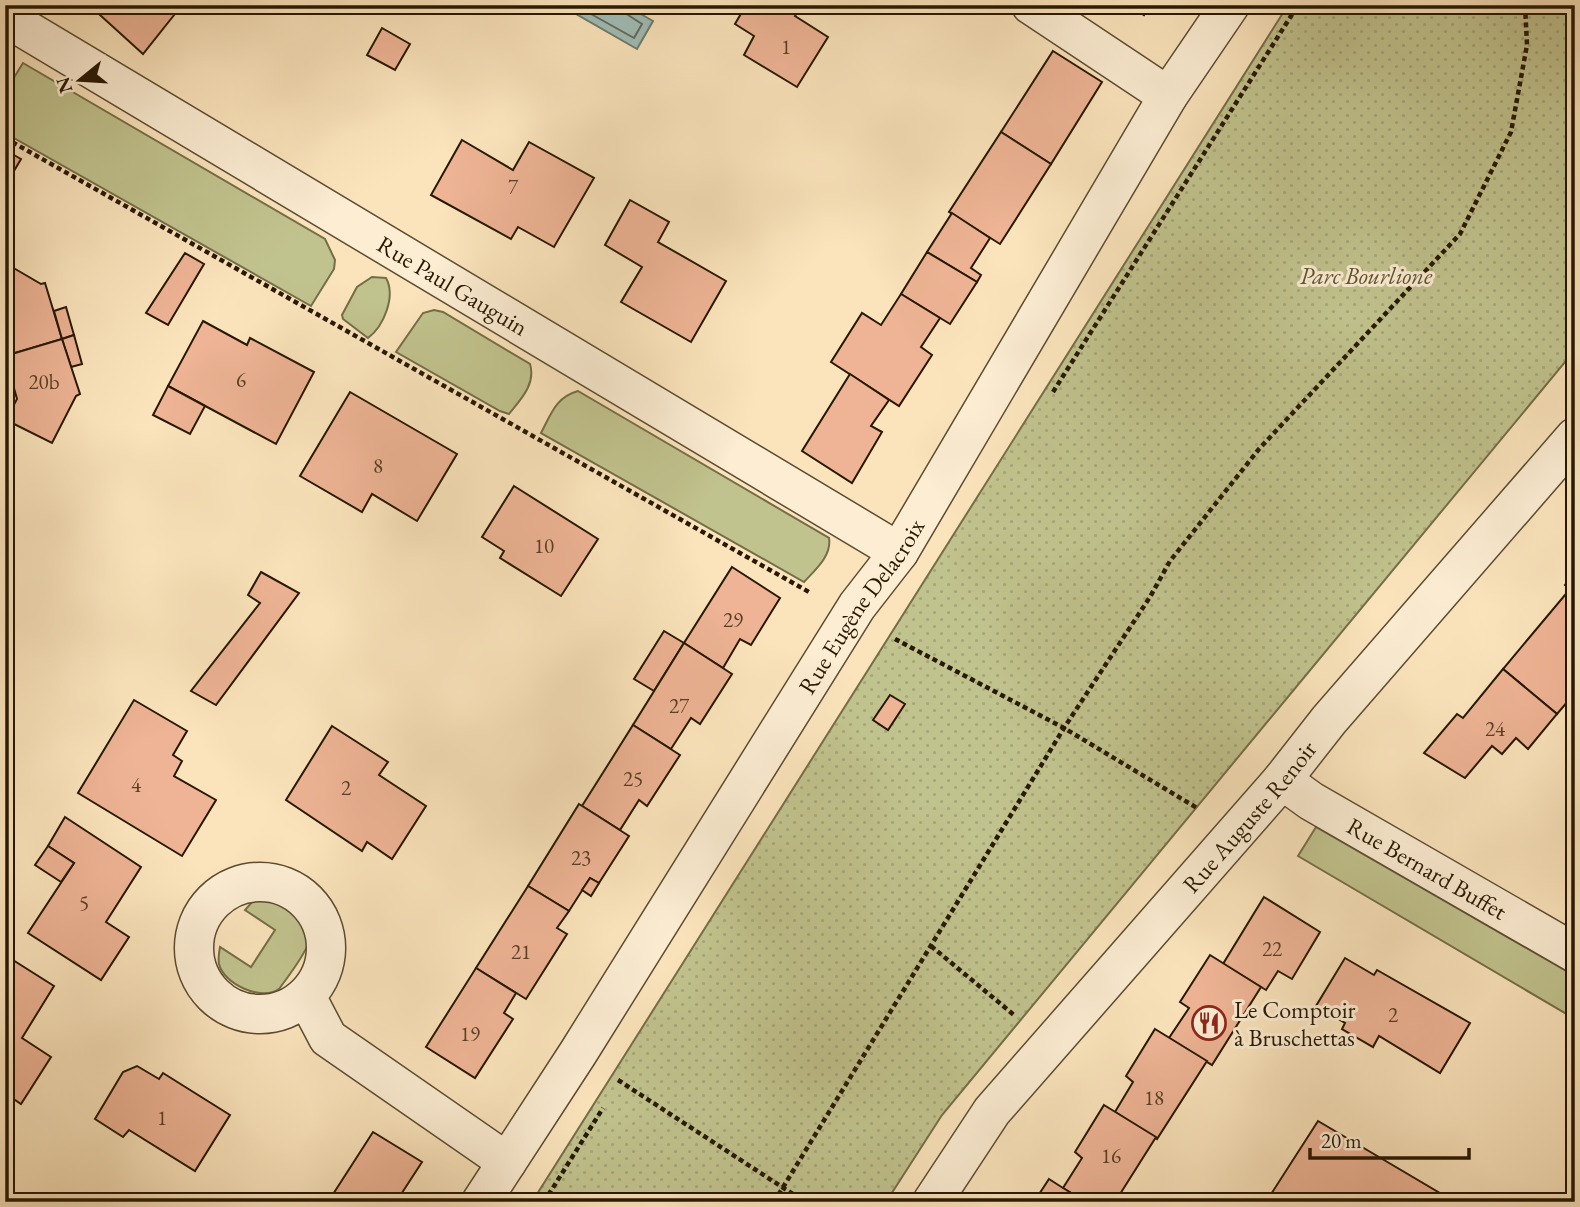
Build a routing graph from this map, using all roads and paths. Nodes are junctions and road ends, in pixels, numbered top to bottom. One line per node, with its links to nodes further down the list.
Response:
1 (1031, 5): 5 (street)
2 (1230, 5): 5 (street, Rue Eugène Delacroix)
3 (1525, 5): 11 (path)
4 (5, 17): 8 (street, Rue Paul Gauguin)
5 (1168, 96): 8 (street, Rue Eugène Delacroix)
6 (5, 138): 9 (path)
7 (1575, 437): 12 (street, Rue Auguste Renoir)
8 (899, 552): 9 (street, Rue Eugène Delacroix)
9 (857, 606): 18 (street, Rue Eugène Delacroix)
10 (895, 639): 11 (path)
11 (1064, 728): 13 (path); 14 (path)
12 (1282, 780): 13 (street, Rue Auguste Renoir); 15 (street, Rue Bernard Buffet)
13 (1237, 831): 24 (street, Rue Auguste Renoir)
14 (931, 946): 17 (path); 20 (path)
15 (1575, 953)
16 (306, 996): 19 (street)
17 (1015, 1016)
18 (578, 1053): 19 (street, Rue Eugène Delacroix); 20 (path)
19 (506, 1162): 21 (street, Rue Eugène Delacroix)
20 (783, 1187): 22 (path); 23 (path)
21 (481, 1202)
22 (774, 1202)
23 (805, 1202)
24 (932, 1202)

